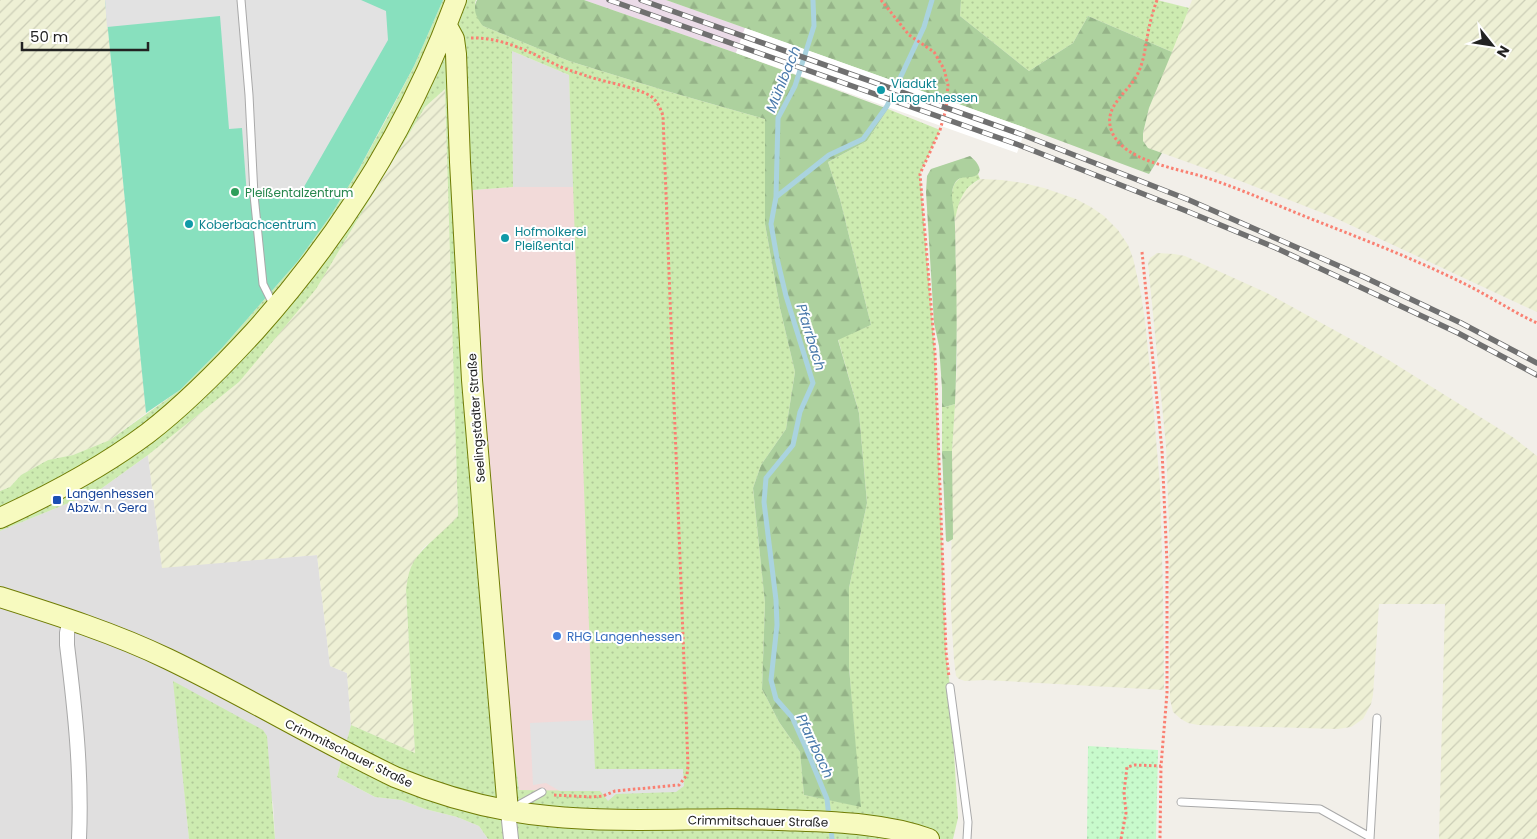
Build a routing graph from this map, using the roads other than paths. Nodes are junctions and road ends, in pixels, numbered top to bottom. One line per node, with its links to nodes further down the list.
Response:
1 (241, 0): 4 (lane)
2 (456, 0): 3 (street, Seelingstädter Straße)
3 (450, 33): 4 (street, Seelingstädter Straße); 12 (street, Seelingstädter Straße)
4 (275, 308): 5 (street, Seelingstädter Straße)
5 (0, 518)
6 (0, 597): 7 (street, Crimmitschauer Straße)
7 (70, 619): 12 (street, Crimmitschauer Straße); 14 (street)
8 (950, 686): 17 (lane)
9 (1377, 718): 13 (lane)
10 (542, 792): 12 (lane)
11 (1182, 802): 13 (lane)
12 (508, 811): 15 (street); 16 (street, Crimmitschauer Straße)
13 (1370, 838)
14 (79, 839)
15 (511, 839)
16 (929, 839)
17 (967, 839)

